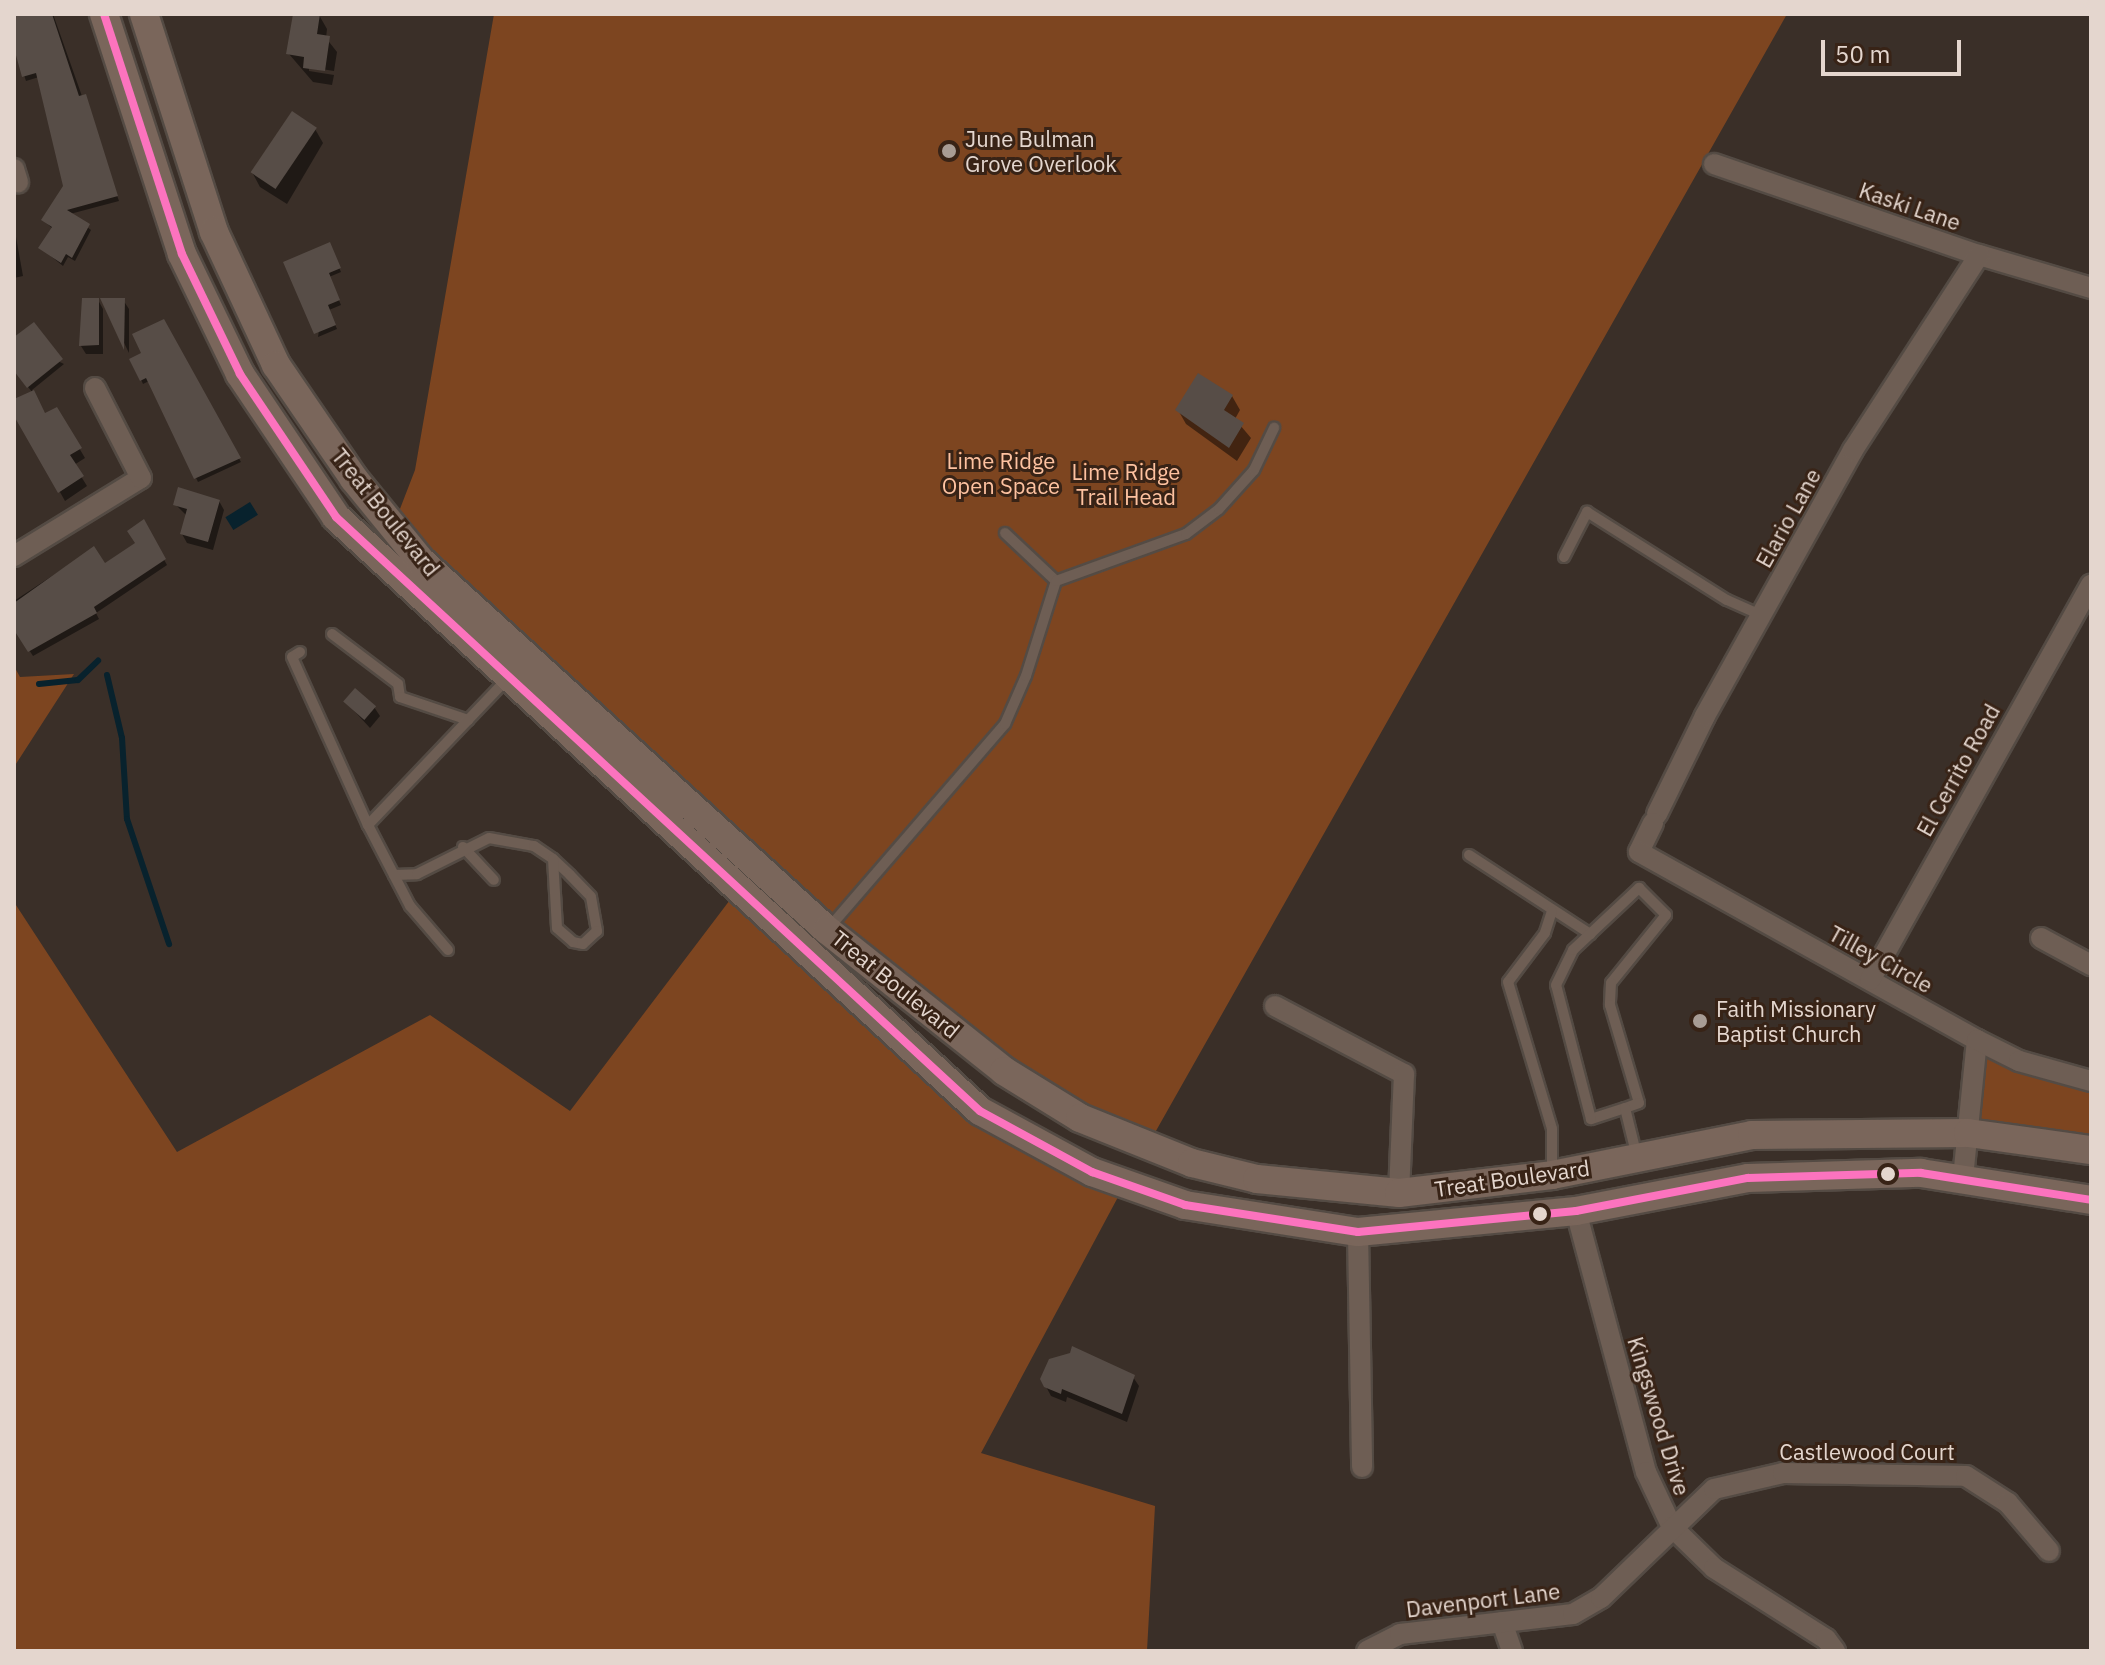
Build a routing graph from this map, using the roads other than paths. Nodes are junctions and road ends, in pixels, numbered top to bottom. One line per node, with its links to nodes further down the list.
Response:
1 (104, 14): 16 (main road, Treat Boulevard)
2 (144, 14): 26 (main road, Treat Boulevard)
3 (1714, 164): 4 (street, Kaski Lane)
4 (1979, 255): 5 (street, Kaski Lane); 13 (street, Elario Lane)
5 (2091, 288)
6 (95, 388): 9 (street)
7 (1274, 428): 11 (lane)
8 (1005, 533): 11 (lane)
9 (14, 556)
10 (1564, 557): 13 (lane)
11 (1056, 581): 26 (lane)
12 (2091, 585): 31 (street, El Cerrito Road)
13 (1761, 615): 20 (street, Elario Lane)
14 (332, 634): 17 (lane)
15 (300, 652): 18 (lane)
16 (509, 677): 17 (lane); 45 (main road, Treat Boulevard)
17 (468, 720): 18 (lane)
18 (368, 825): 23 (lane)
19 (463, 847): 22 (lane); 23 (lane); 24 (lane)
20 (1639, 852): 31 (street, Tilley Circle)
21 (1469, 855): 25 (lane)
22 (553, 859): 22 (lane)
23 (394, 875): 29 (lane)
24 (494, 880)
25 (1552, 911): 27 (lane); 40 (lane)
26 (827, 930): 42 (main road, Treat Boulevard)
27 (1590, 934): 35 (lane); 35 (lane)
28 (2041, 938): 30 (street)
29 (448, 950)
30 (2091, 965)
31 (1870, 980): 33 (street, Tilley Circle)
32 (1275, 1006): 42 (street)
33 (1977, 1040): 34 (street, Tilley Circle); 36 (street)
34 (2091, 1081)
35 (1625, 1108): 39 (lane)
36 (1968, 1133): 37 (main road, Treat Boulevard); 38 (main road, Treat Boulevard); 41 (street)
37 (1715, 1143): 39 (main road, Treat Boulevard); 44 (main road)
38 (2091, 1150)
39 (1638, 1159): 40 (main road, Treat Boulevard)
40 (1552, 1175): 42 (main road, Treat Boulevard)
41 (1963, 1178): 43 (main road, Treat Boulevard); 44 (main road, Treat Boulevard)
42 (1405, 1193): 44 (main road)
43 (2091, 1200)
44 (1576, 1211): 45 (main road, Treat Boulevard); 47 (street, Kingswood Drive)
45 (1358, 1232): 46 (street)
46 (1362, 1467)
47 (1672, 1527): 48 (street, Castlewood Court); 49 (street, Davenport Lane); 52 (street, Kingswood Drive)
48 (2049, 1551)
49 (1502, 1622): 50 (street, Davenport Lane); 51 (street)
50 (1367, 1651)
51 (1512, 1651)
52 (1835, 1651)

